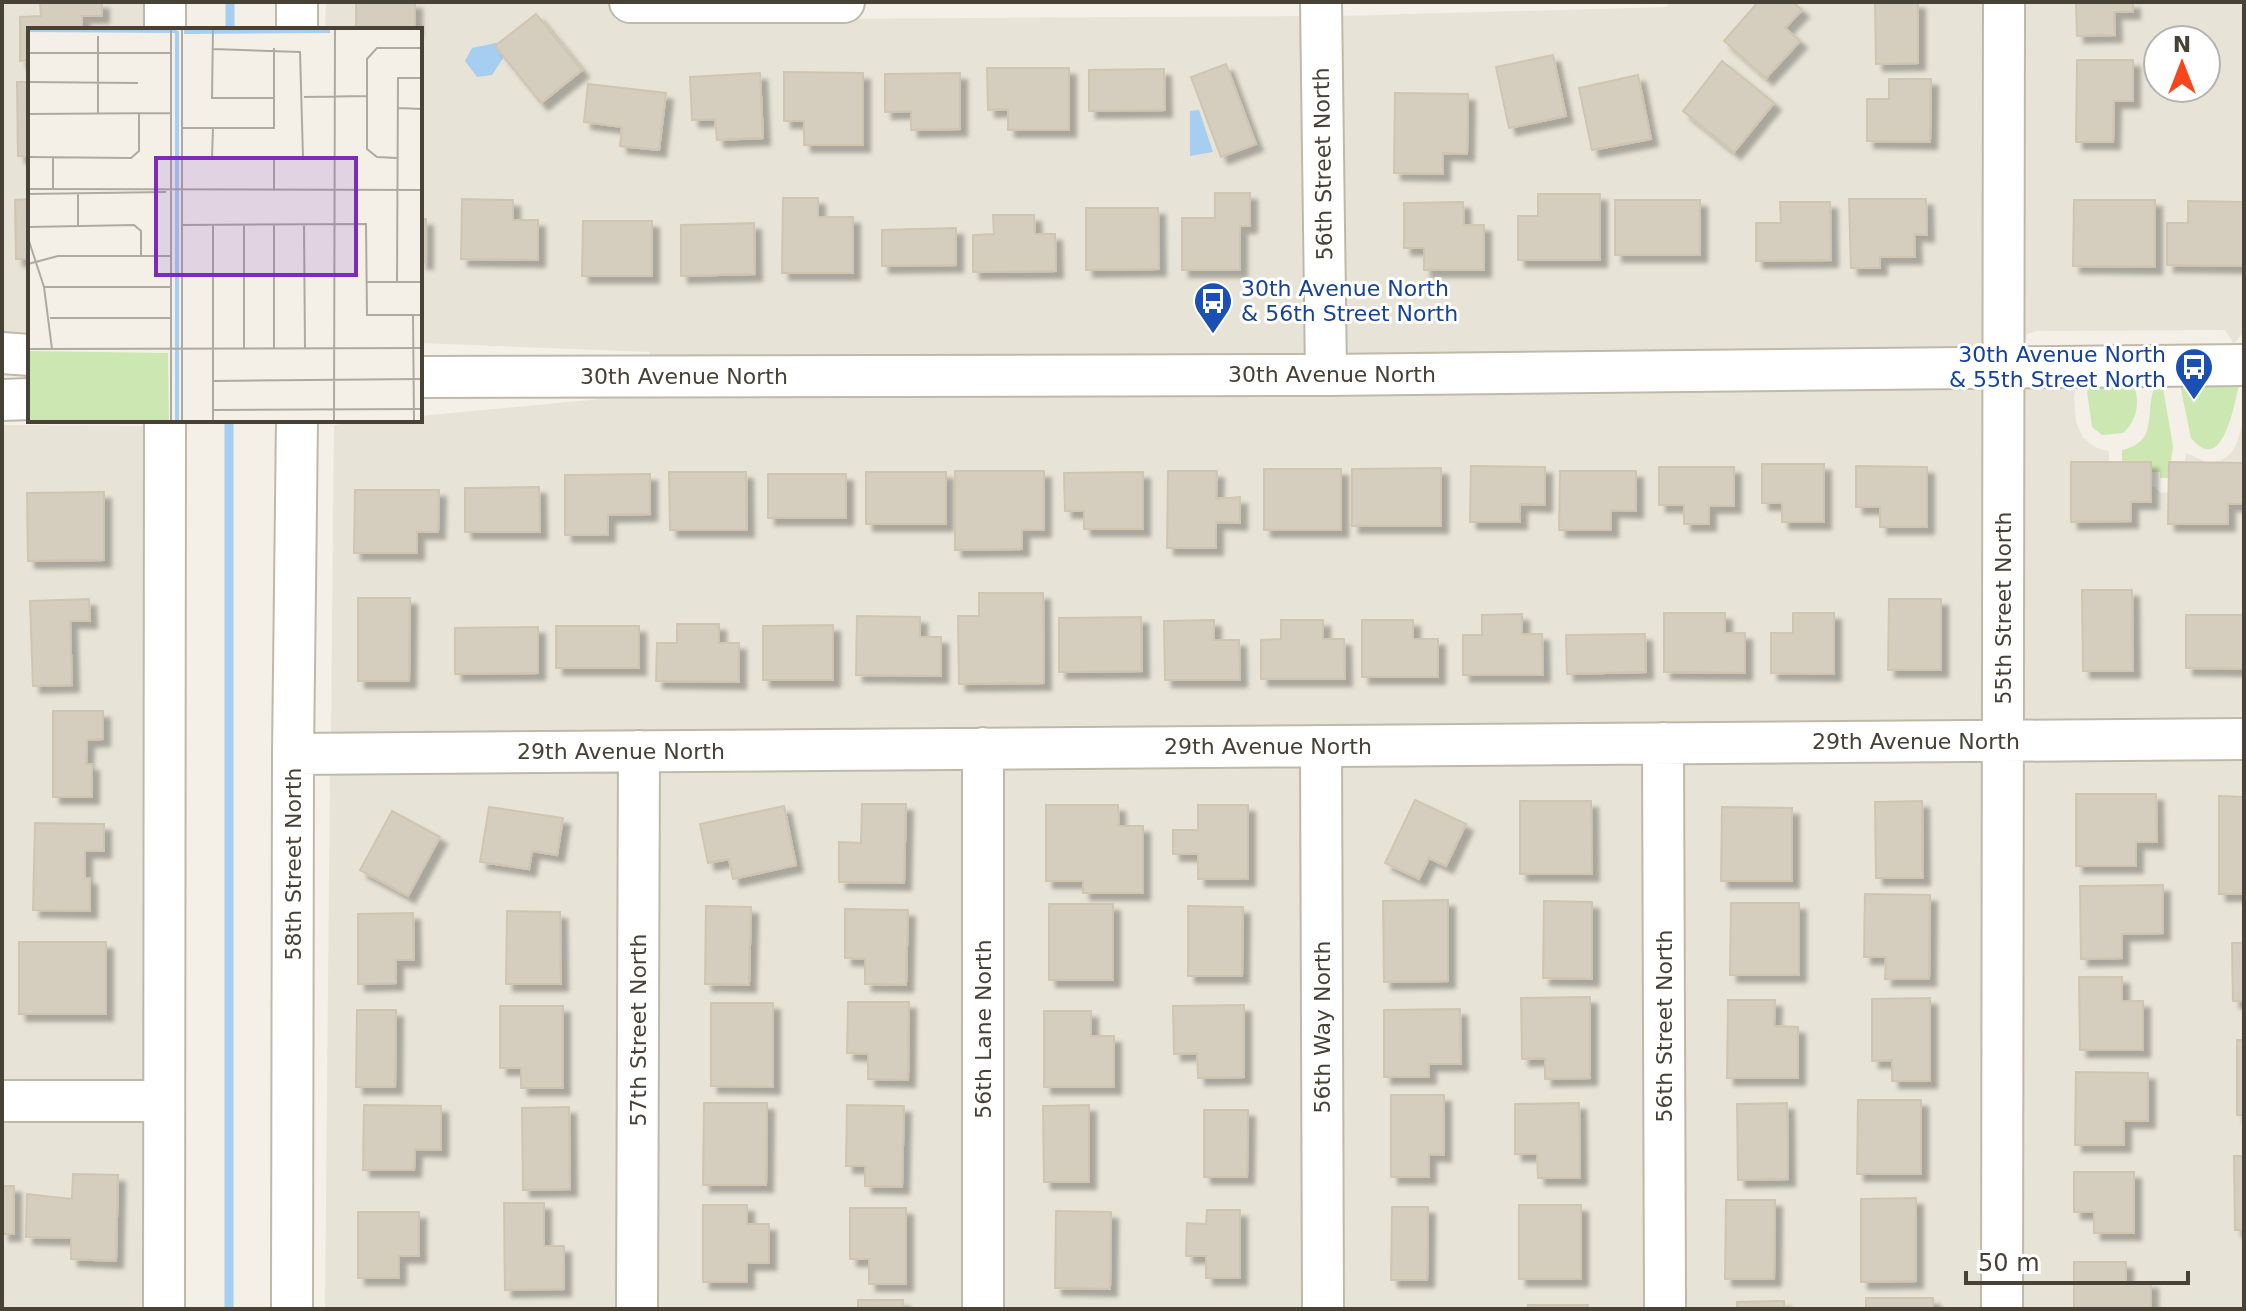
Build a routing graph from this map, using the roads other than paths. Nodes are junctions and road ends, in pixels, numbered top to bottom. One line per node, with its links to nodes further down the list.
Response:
1 (165, 2): 7 (street)
2 (297, 2): 8 (street)
3 (844, 2): 6 (street)
4 (1321, 2): 13 (street, 56th Street North)
5 (2004, 2): 12 (street, 55th Street North)
6 (630, 3)
7 (165, 28)
8 (297, 28)
9 (2, 353): 10 (street)
10 (28, 355)
11 (2244, 365): 12 (street, 30th Avenue North)
12 (2003, 366): 13 (street, 30th Avenue North); 20 (street, 55th Street North)
13 (1326, 375): 14 (street, 30th Avenue North)
14 (422, 377)
15 (28, 399): 16 (street)
16 (2, 400)
17 (165, 422): 27 (street)
18 (297, 422): 25 (street, 58th Street North)
19 (2244, 739): 20 (street, 29th Avenue North)
20 (2003, 741): 21 (street, 29th Avenue North); 34 (street, 55th Street North)
21 (1663, 743): 22 (street, 29th Avenue North); 33 (street, 56th Street North)
22 (1321, 746): 23 (street, 29th Avenue North); 32 (street, 56th Way North)
23 (983, 748): 24 (street, 29th Avenue North); 31 (street, 56th Lane North)
24 (639, 751): 25 (street, 29th Avenue North); 30 (street, 57th Street North)
25 (293, 754): 29 (street, 58th Street North)
26 (2, 1101): 27 (street)
27 (164, 1101): 28 (street)
28 (164, 1309)
29 (292, 1309)
30 (637, 1309)
31 (983, 1309)
32 (1323, 1309)
33 (1665, 1309)
34 (2002, 1309)

